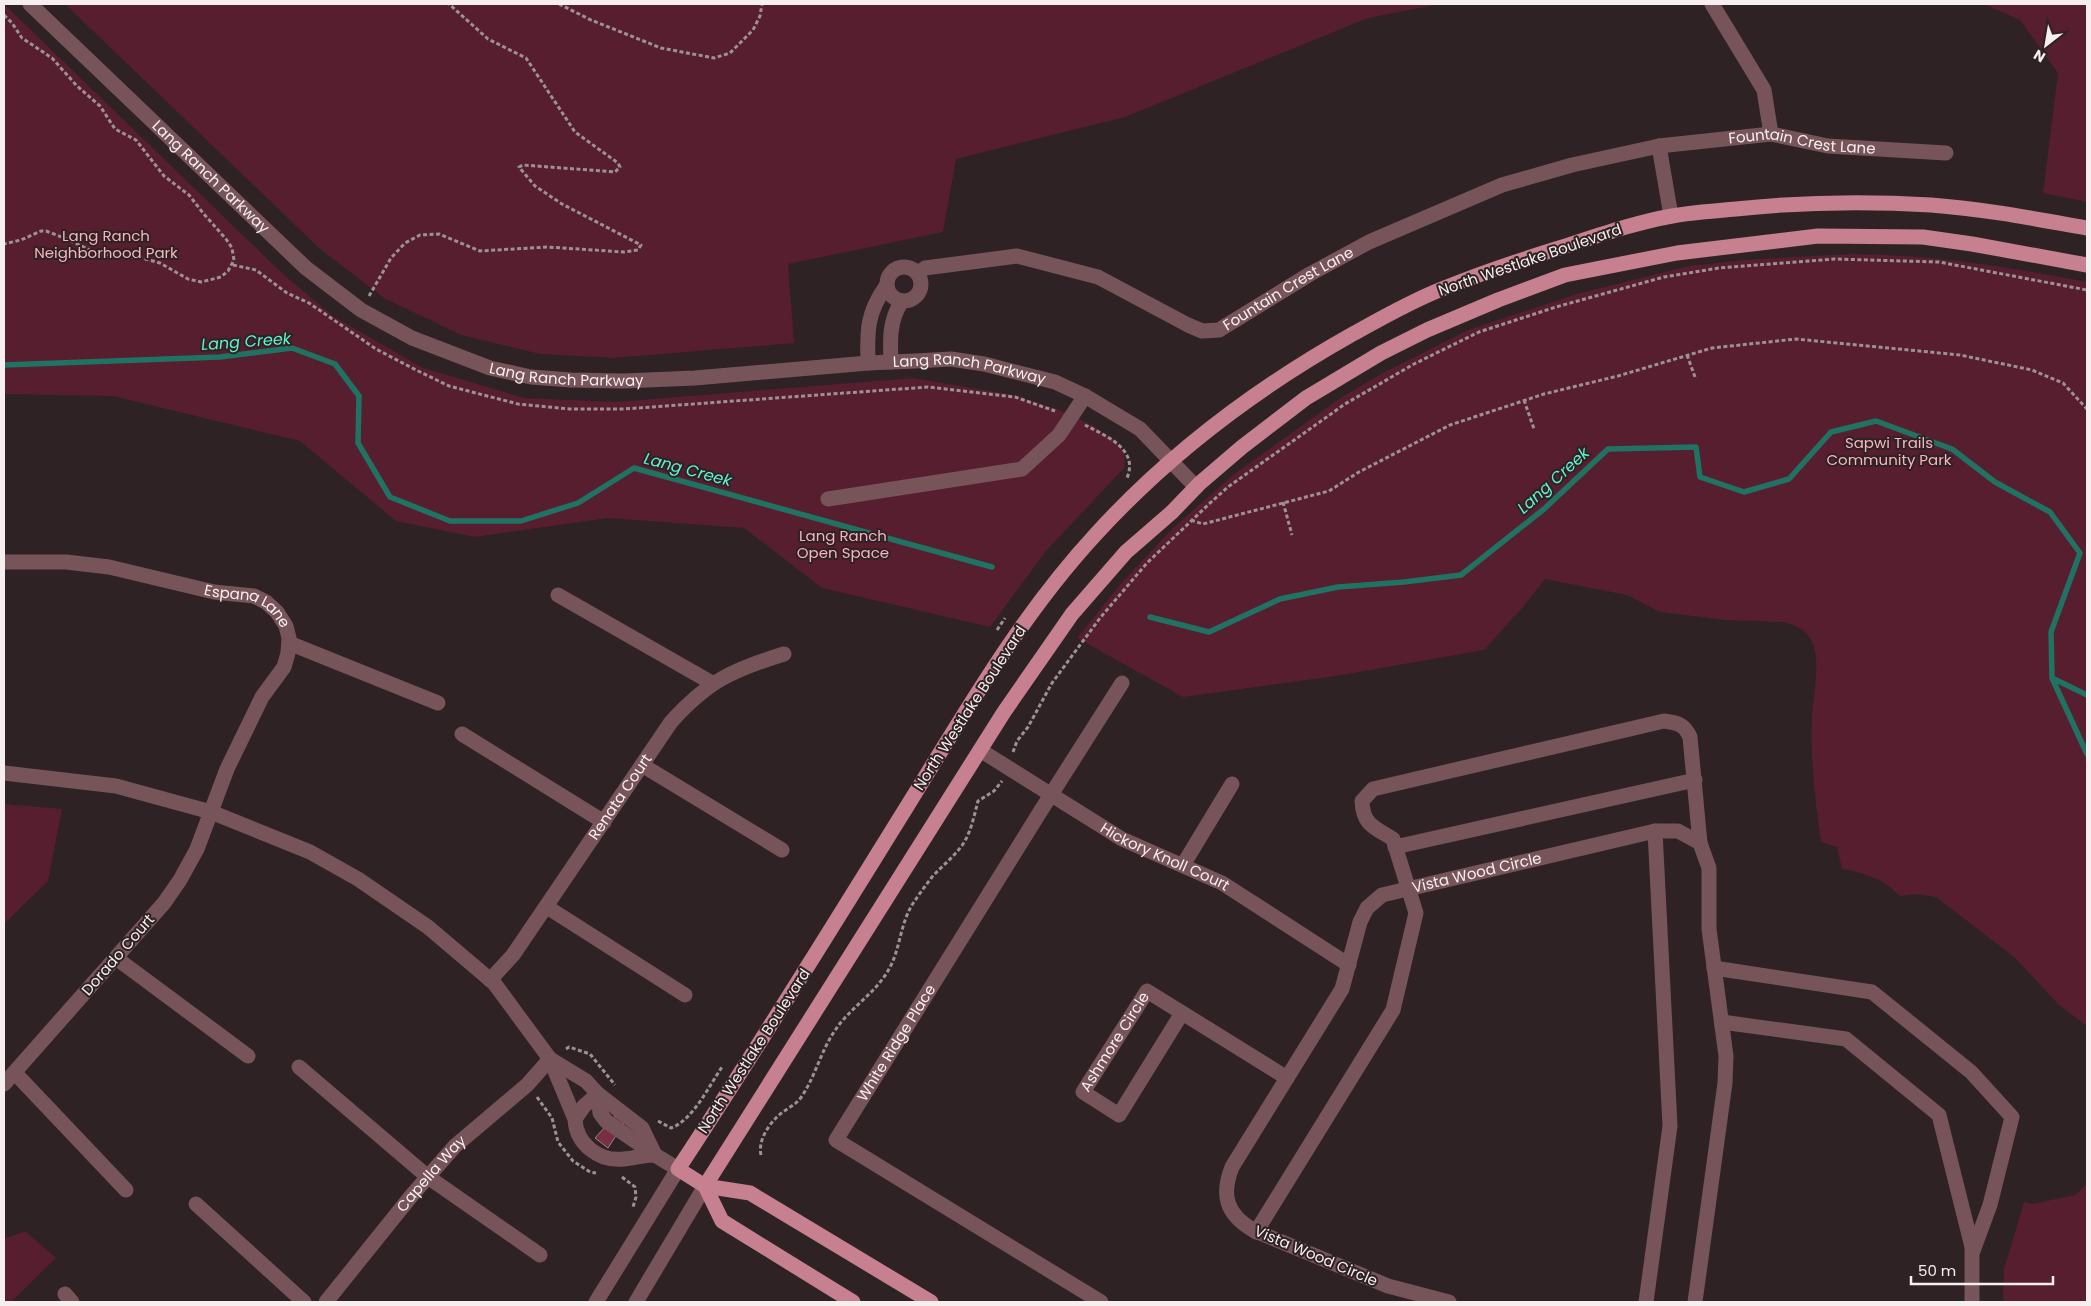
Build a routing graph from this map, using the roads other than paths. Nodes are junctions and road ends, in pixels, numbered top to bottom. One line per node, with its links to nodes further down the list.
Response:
1 (30, 4): 13 (street, Lang Ranch Parkway)
2 (1712, 4): 3 (street)
3 (1771, 134): 4 (street, Fountain Crest Lane); 5 (street, Fountain Crest Lane)
4 (1659, 146): 6 (street); 9 (street, Fountain Crest Lane)
5 (1946, 153)
6 (1671, 216): 7 (main road, North Westlake Boulevard); 15 (main road, North Westlake Boulevard)
7 (2087, 228)
8 (2087, 265): 16 (main road, North Westlake Boulevard)
9 (918, 273): 10 (street, Fountain Crest Lane); 11 (street)
10 (886, 286): 11 (street); 13 (street, Fountain Crest Lane)
11 (902, 301): 12 (street)
12 (891, 362): 13 (street, Lang Ranch Parkway); 14 (street, Lang Ranch Parkway)
13 (868, 363)
14 (1086, 396): 15 (street, Lang Ranch Parkway); 17 (street)
15 (1171, 460): 16 (street, Lang Ranch Parkway); 57 (main road, North Westlake Boulevard)
16 (1196, 487): 26 (main road, North Westlake Boulevard)
17 (828, 499)
18 (4, 562): 20 (street, Espana Lane)
19 (558, 595): 22 (street)
20 (289, 643): 24 (street); 32 (street, Espana Lane)
21 (784, 654): 22 (street, Renata Court)
22 (712, 683): 27 (street, Renata Court)
23 (1122, 683): 31 (street, White Ridge Place)
24 (438, 703)
25 (462, 734): 33 (street)
26 (980, 750): 31 (street, Hickory Knoll Court); 59 (main road, North Westlake Boulevard)
27 (642, 765): 33 (street, Renata Court); 37 (street)
28 (4, 773): 32 (street)
29 (1695, 780): 35 (street); 36 (street); 36 (street)
30 (1232, 784): 38 (street)
31 (1051, 794): 38 (street, Hickory Knoll Court); 71 (street, White Ridge Place)
32 (211, 812): 41 (street, Dorado Court); 44 (street)
33 (604, 822): 40 (street, Renata Court)
34 (1656, 831): 35 (street, Vista Wood Circle); 39 (street, Vista Wood Circle); 73 (street)
35 (1700, 842): 43 (street)
36 (1395, 847): 39 (street)
37 (782, 850)
38 (1182, 865): 42 (street, Hickory Knoll Court)
39 (1408, 889): 42 (street, Vista Wood Circle); 62 (street)
40 (547, 906): 44 (street, Renata Court); 45 (street)
41 (116, 958): 48 (street); 51 (street, Dorado Court)
42 (1349, 965): 52 (street, Vista Wood Circle)
43 (1714, 968): 47 (street); 63 (street)
44 (490, 980): 49 (street)
45 (685, 995)
46 (1182, 1013): 46 (street, Ashmore Circle); 52 (street, Ashmore Circle)
47 (1722, 1022): 63 (street); 74 (street)
48 (248, 1056)
49 (550, 1059): 54 (street); 55 (street); 58 (street, Capella Way)
50 (299, 1067): 58 (street)
51 (15, 1073): 53 (street, Dorado Court); 60 (street)
52 (1287, 1078): 62 (street, Vista Wood Circle)
53 (4, 1084)
54 (598, 1094): 55 (street); 56 (street)
55 (575, 1119): 56 (street)
56 (655, 1155): 57 (street)
57 (678, 1169): 59 (main road); 67 (street, North Westlake Boulevard)
58 (428, 1177): 64 (street); 66 (street, Capella Way)
59 (705, 1186): 68 (street, North Westlake Boulevard); 69 (main road); 70 (main road)
60 (126, 1190)
61 (196, 1204): 65 (street)
62 (1256, 1232): 72 (street, Vista Wood Circle)
63 (1972, 1251): 75 (street)
64 (540, 1256)
65 (304, 1302)
66 (326, 1302)
67 (596, 1302)
68 (636, 1302)
69 (853, 1302)
70 (931, 1302)
71 (1101, 1302)
72 (1448, 1302)
73 (1646, 1302)
74 (1695, 1302)
75 (1972, 1302)

